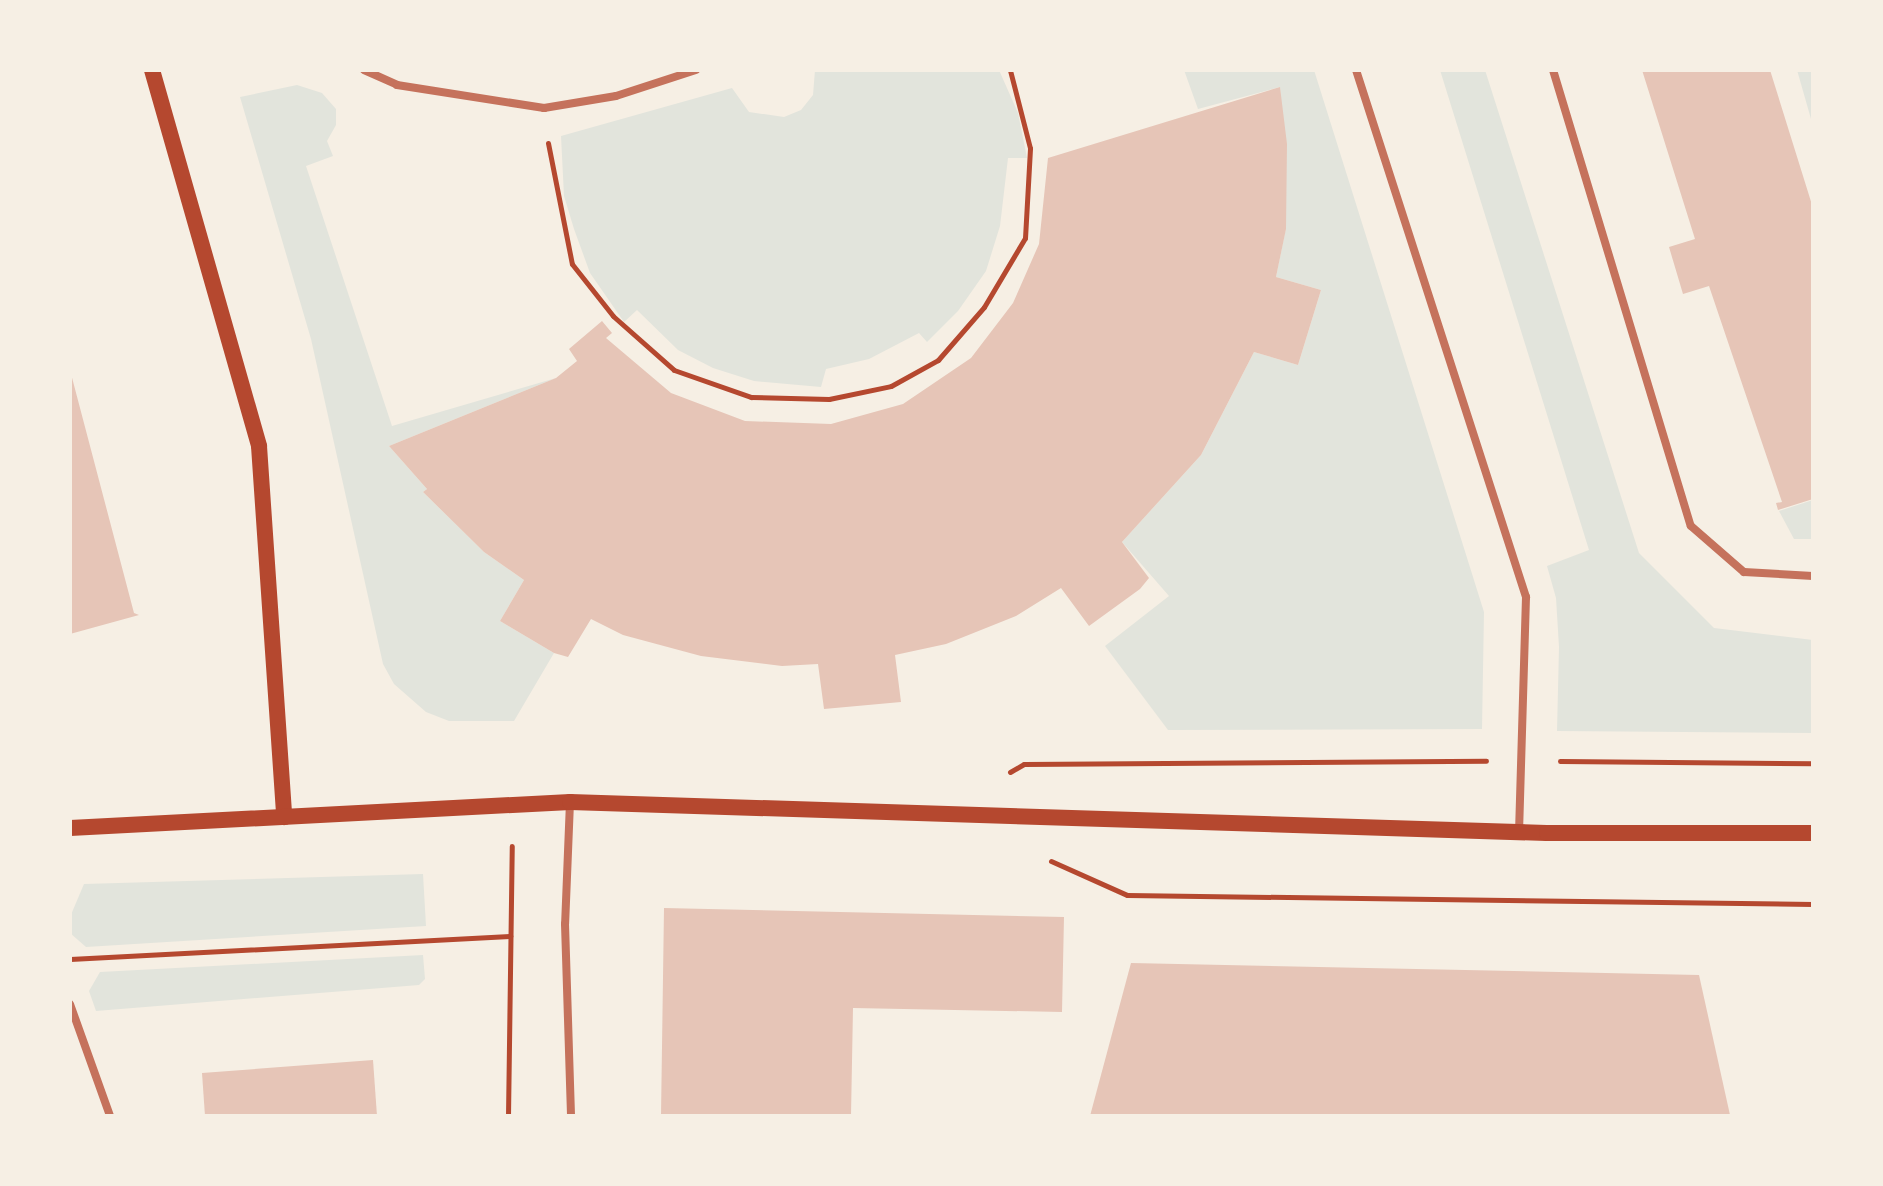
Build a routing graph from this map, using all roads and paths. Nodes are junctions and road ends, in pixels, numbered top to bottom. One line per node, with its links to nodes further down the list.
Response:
1 (152, 70): 14 (main road)
2 (364, 70): 7 (street)
3 (696, 70): 7 (street)
4 (1010, 70): 7 (path)
5 (1356, 70): 9 (street)
6 (1553, 70): 8 (street)
7 (544, 108)
8 (1813, 576)
9 (1523, 760): 10 (path); 13 (path); 16 (street)
10 (1813, 763)
11 (570, 802): 12 (main road); 13 (main road); 25 (street)
12 (512, 805): 14 (main road); 20 (path)
13 (944, 813): 16 (main road)
14 (284, 817): 15 (main road)
15 (70, 828)
16 (1519, 832): 17 (main road)
17 (1813, 833)
18 (1043, 857): 19 (path)
19 (1813, 904)
20 (510, 936): 21 (path); 24 (path)
21 (70, 959)
22 (70, 1004): 23 (street)
23 (110, 1116)
24 (508, 1116)
25 (571, 1116)

